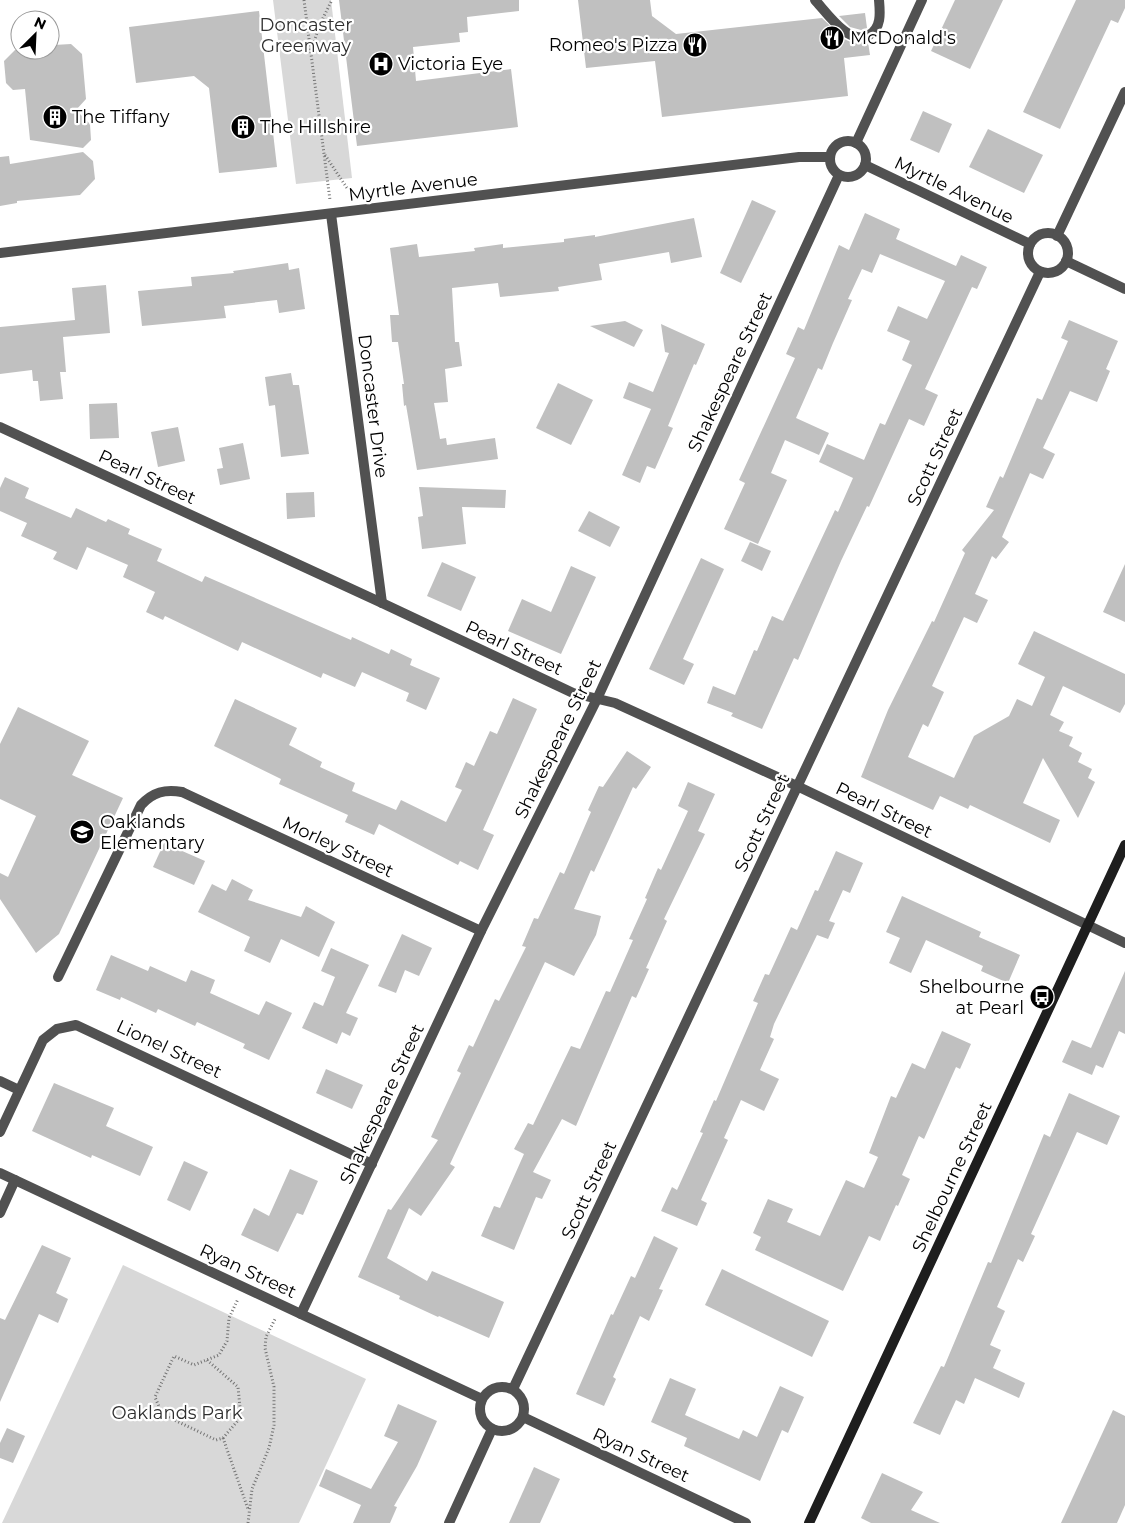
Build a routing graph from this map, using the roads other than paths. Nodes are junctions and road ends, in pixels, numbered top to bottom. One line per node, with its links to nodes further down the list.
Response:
1 (815, 0): 2 (street)
2 (879, 0)
3 (922, 0): 5 (street)
4 (1125, 92): 10 (street)
5 (856, 143): 6 (street); 7 (street)
6 (830, 157): 8 (street); 9 (street, Myrtle Avenue)
7 (865, 165): 8 (street); 11 (street, Myrtle Avenue)
8 (839, 174): 18 (street, Shakespeare Street)
9 (331, 214): 12 (street, Myrtle Avenue); 17 (street, Doncaster Drive)
10 (1057, 236): 11 (street); 13 (street)
11 (1030, 244): 14 (street)
12 (0, 253)
13 (1066, 261): 14 (street); 15 (street)
14 (1040, 272): 19 (street, Scott Street)
15 (1125, 289)
16 (0, 427): 17 (street, Pearl Street)
17 (382, 603): 18 (street, Pearl Street)
18 (597, 699): 19 (street, Pearl Street); 22 (street, Shakespeare Street)
19 (797, 786): 21 (street, Pearl Street); 33 (street, Scott Street)
20 (1125, 845): 21 (main road, Shelbourne Street)
21 (1087, 925): 23 (street, Pearl Street); 39 (main road, Shelbourne Street)
22 (481, 932): 24 (street, Morley Street); 28 (street, Shakespeare Street)
23 (1125, 943)
24 (58, 977)
25 (0, 1081): 26 (street)
26 (19, 1090): 27 (street, Lionel Street); 28 (street, Lionel Street)
27 (0, 1132)
28 (372, 1164): 32 (street, Shakespeare Street)
29 (0, 1173): 30 (street, Ryan Street)
30 (15, 1180): 31 (street); 32 (street, Ryan Street)
31 (0, 1213)
32 (301, 1314): 34 (street, Ryan Street)
33 (513, 1389): 34 (street); 35 (street)
34 (482, 1399): 36 (street)
35 (523, 1417): 36 (street); 38 (street, Ryan Street)
36 (492, 1429): 37 (street)
37 (449, 1523)
38 (746, 1523)
39 (809, 1523)

